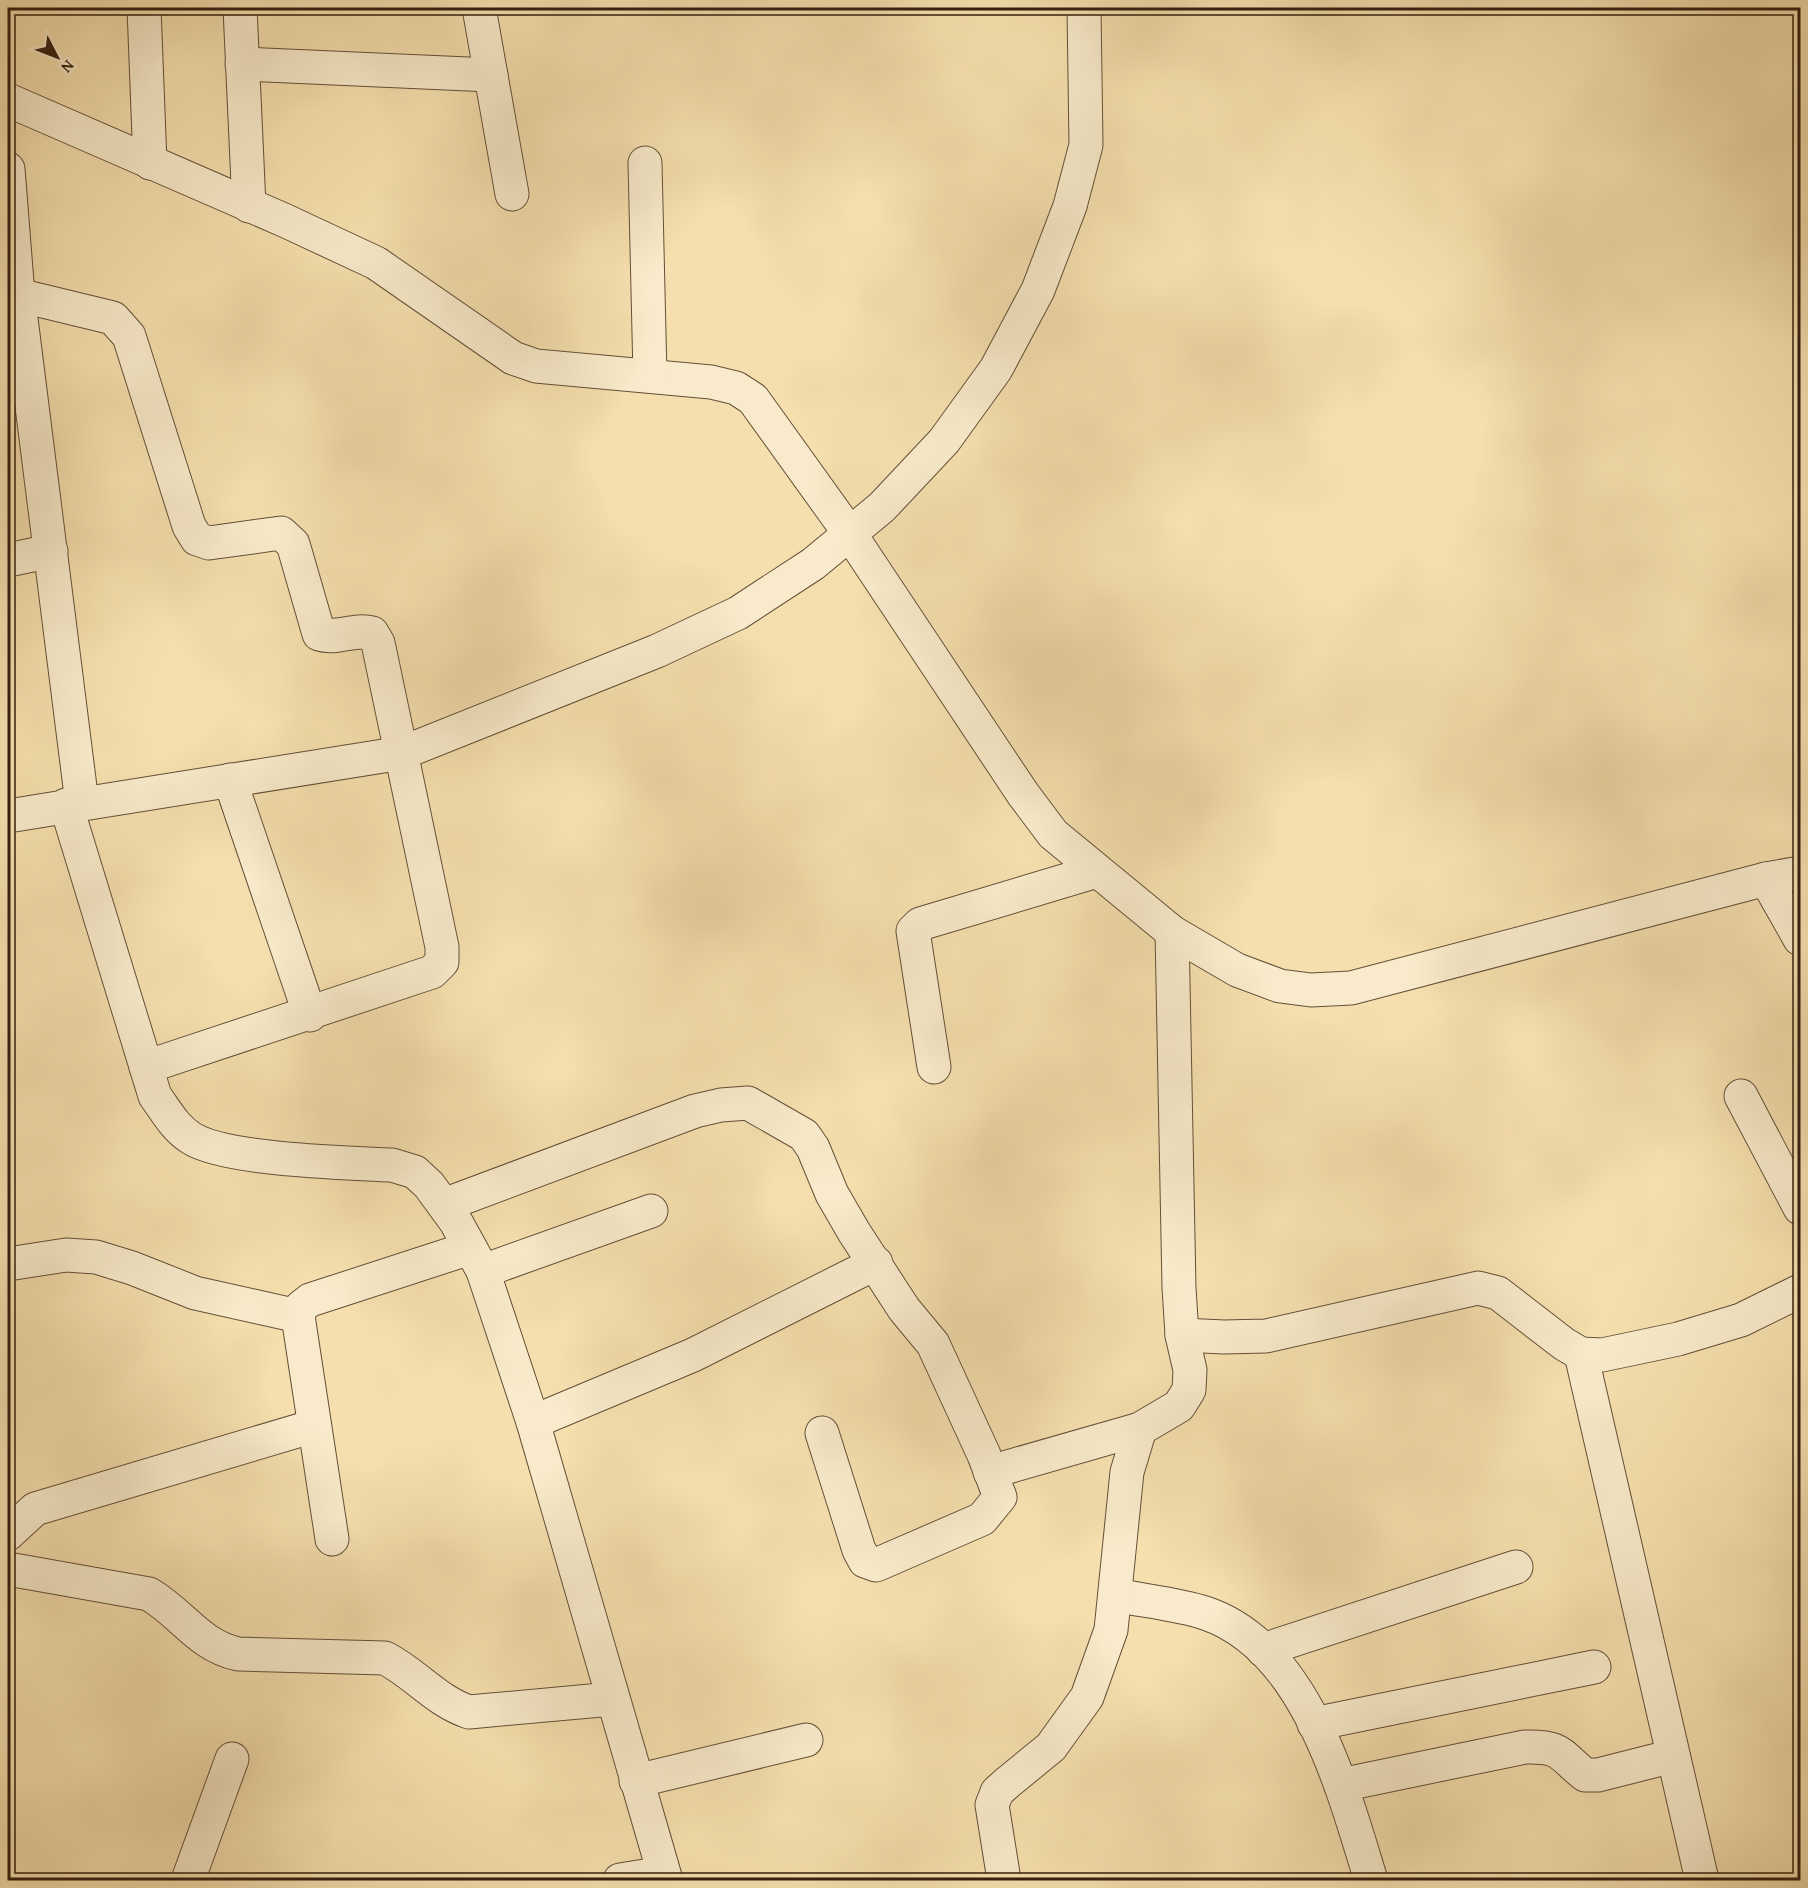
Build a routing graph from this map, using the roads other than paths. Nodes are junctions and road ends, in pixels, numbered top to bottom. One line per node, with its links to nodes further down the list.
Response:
1 (144, 8): 8 (street)
2 (240, 8): 5 (street)
3 (479, 8): 6 (street)
4 (1084, 8): 15 (street)
5 (242, 64): 6 (street); 12 (street)
6 (491, 75): 11 (street)
7 (8, 100): 8 (street)
8 (150, 163): 12 (street)
9 (645, 163): 14 (street)
10 (8, 169): 13 (street)
11 (512, 194)
12 (249, 206): 14 (street)
13 (18, 295): 16 (street); 18 (street)
14 (650, 376): 15 (street)
15 (850, 534): 18 (street); 22 (street)
16 (51, 550): 17 (street); 20 (street)
17 (8, 561)
18 (402, 753): 19 (street); 27 (street)
19 (230, 780): 20 (street); 27 (street)
20 (74, 804): 21 (street); 28 (street)
21 (8, 816)
22 (1097, 871): 25 (street); 29 (street)
23 (1800, 873): 24 (street)
24 (1766, 879): 25 (street); 26 (street)
25 (1172, 932): 39 (street)
26 (1800, 939)
27 (310, 1015): 28 (street)
28 (146, 1067): 31 (street)
29 (934, 1067)
30 (1741, 1096): 32 (street)
31 (444, 1204): 34 (street); 35 (street)
32 (1800, 1209)
33 (651, 1211): 34 (street)
34 (476, 1260): 38 (street); 41 (street)
35 (876, 1263): 41 (street); 45 (street)
36 (8, 1264): 38 (street)
37 (1800, 1291): 40 (street)
38 (298, 1316): 42 (street)
39 (1182, 1335): 40 (street); 43 (street)
40 (1581, 1354): 56 (street)
41 (533, 1422): 53 (street)
42 (314, 1426): 46 (street); 47 (street)
43 (1140, 1430): 45 (street); 50 (street)
44 (822, 1433): 45 (street)
45 (990, 1472)
46 (8, 1534)
47 (332, 1539)
48 (1516, 1567): 51 (street)
49 (8, 1569): 53 (street)
50 (1115, 1595): 51 (street); 64 (street)
51 (1263, 1650): 54 (street)
52 (1594, 1667): 54 (street)
53 (612, 1699): 58 (street)
54 (1314, 1724): 59 (street)
55 (806, 1740): 58 (street)
56 (1673, 1756): 59 (street); 65 (street)
57 (232, 1759): 62 (street)
58 (636, 1781): 60 (street)
59 (1341, 1785): 61 (street)
60 (664, 1877): 63 (street)
61 (1368, 1880)
62 (188, 1881)
63 (620, 1881)
64 (1004, 1881)
65 (1702, 1881)

